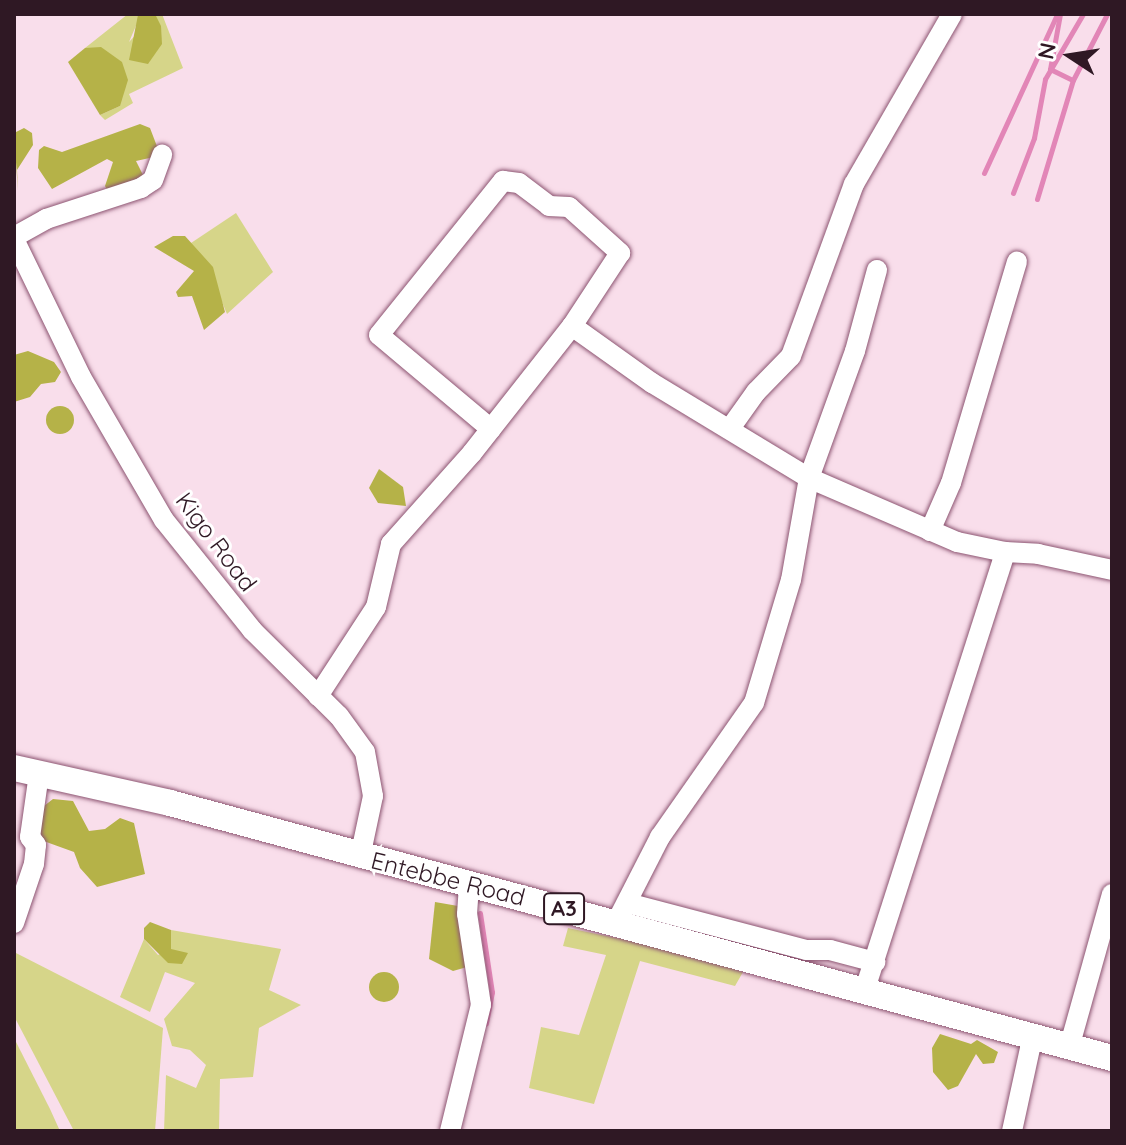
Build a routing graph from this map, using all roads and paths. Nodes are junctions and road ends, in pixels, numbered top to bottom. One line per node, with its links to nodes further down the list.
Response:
1 (952, 14): 7 (street)
2 (162, 155): 3 (street)
3 (14, 238): 13 (street, Kigo Road)
4 (1017, 262): 10 (street)
5 (877, 270): 9 (street)
6 (572, 326): 7 (street); 8 (street); 8 (street)
7 (731, 427): 9 (street)
8 (491, 429): 13 (street)
9 (809, 478): 10 (street); 18 (street)
10 (930, 531): 11 (street)
11 (1005, 552): 12 (street); 21 (street)
12 (1112, 570)
13 (318, 696): 15 (street, Kigo Road)
14 (26, 771): 15 (main road, Entebbe Road / A3); 19 (street)
15 (360, 857): 16 (main road, Entebbe Road / A3)
16 (469, 884): 18 (main road, Entebbe Road / A3); 26 (street)
17 (1112, 894): 24 (street)
18 (622, 913): 20 (main road, Entebbe Road / A3)
19 (14, 923)
20 (802, 961): 21 (street); 22 (main road, Entebbe Road / A3)
21 (875, 962): 22 (street)
22 (865, 989): 23 (main road, Entebbe Road / A3)
23 (1032, 1039): 24 (main road, Entebbe Road / A3); 27 (street)
24 (1069, 1048): 25 (main road, Entebbe Road / A3)
25 (1112, 1058)
26 (450, 1131)
27 (1012, 1131)

